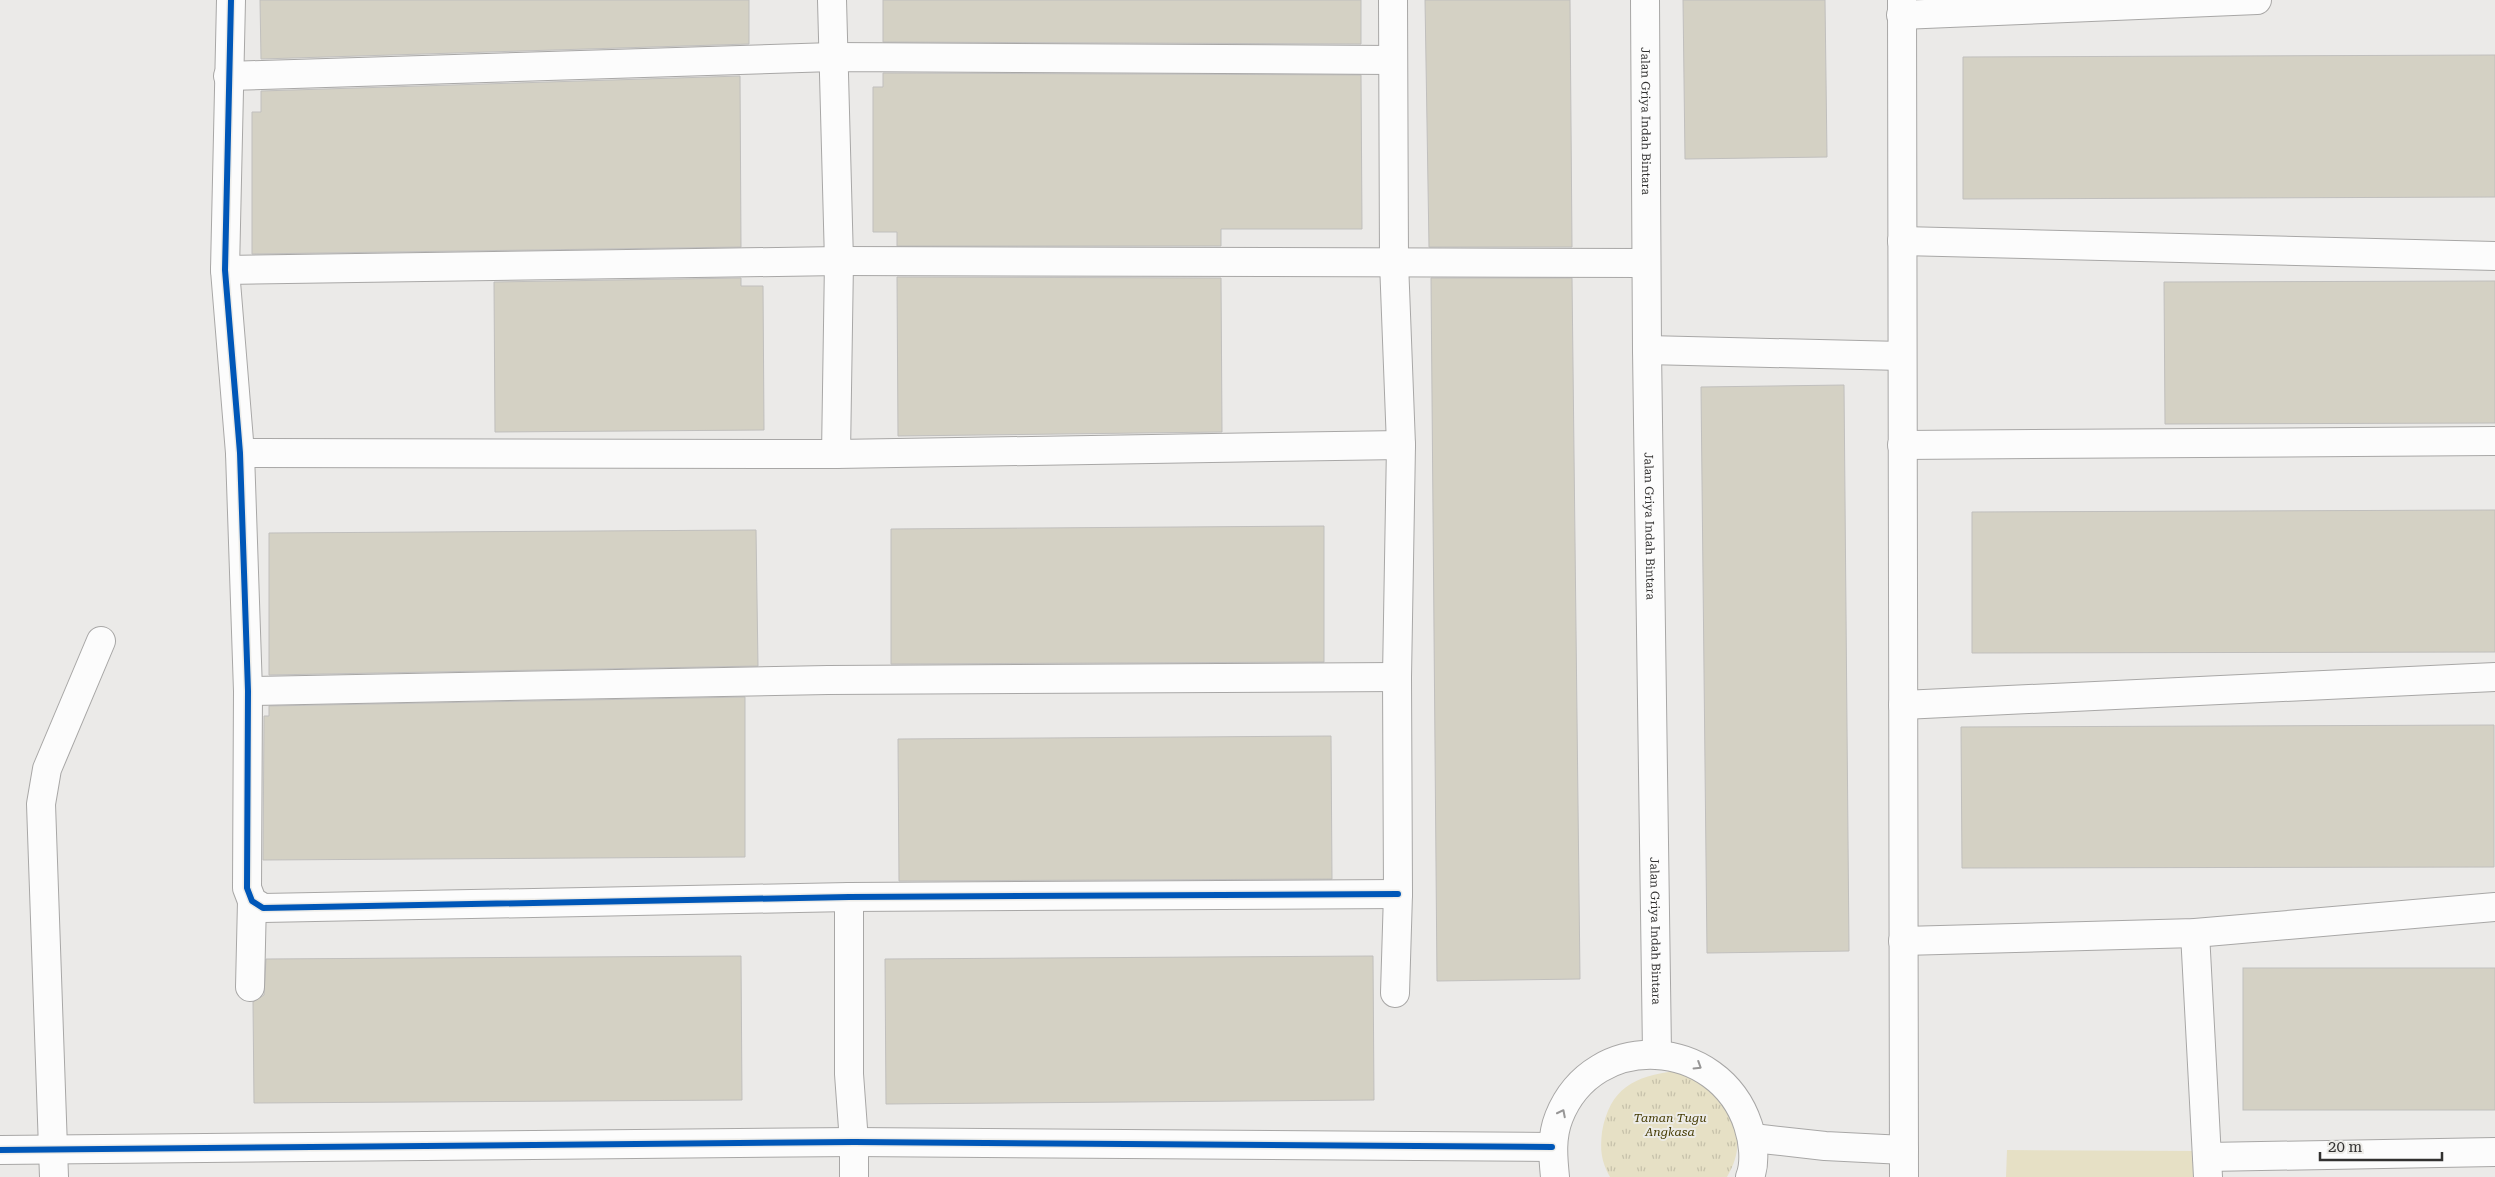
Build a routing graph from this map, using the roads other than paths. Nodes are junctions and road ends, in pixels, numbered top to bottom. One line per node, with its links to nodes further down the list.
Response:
1 (231, 0): 9 (street)
2 (832, 0): 7 (street)
3 (1393, 0): 8 (street)
4 (1645, 0): 14 (street, Jalan Griya Indah Bintara)
5 (2257, 0): 6 (street)
6 (1902, 8): 10 (street)
7 (833, 57): 8 (street); 9 (street); 12 (street)
8 (1393, 60): 13 (street)
9 (228, 76): 15 (street)
10 (1902, 241): 11 (street); 17 (street)
11 (2495, 256)
12 (839, 261): 13 (street); 15 (street); 22 (street)
13 (1394, 262): 14 (street); 20 (street)
14 (1646, 262): 16 (street, Jalan Griya Indah Bintara)
15 (225, 270): 21 (street)
16 (1647, 350): 17 (street); 36 (street, Jalan Griya Indah Bintara)
17 (1902, 356): 19 (street)
18 (2495, 441): 19 (street)
19 (1902, 445): 27 (street)
20 (1401, 446): 22 (street); 24 (street)
21 (240, 453): 22 (street); 26 (street)
22 (836, 454)
23 (101, 641): 43 (street)
24 (1397, 677): 26 (street); 28 (street)
25 (2495, 677): 27 (street)
26 (248, 692): 30 (street)
27 (1903, 705): 33 (street)
28 (1398, 894): 29 (street); 35 (street)
29 (849, 897): 30 (street); 38 (street)
30 (252, 901): 34 (street)
31 (2495, 907): 32 (street)
32 (2195, 933): 33 (street); 44 (street)
33 (1903, 940): 41 (street)
34 (250, 986)
35 (1395, 993)
36 (1657, 1053): 37 (street, one-way to 37); 39 (street, one-way to 36)
37 (1753, 1138): 41 (street); 47 (street)
38 (854, 1142): 39 (street); 43 (street); 45 (street)
39 (1552, 1147): 46 (street)
40 (0, 1150): 43 (street)
41 (1904, 1150): 48 (street)
42 (2495, 1152): 44 (street)
43 (54, 1164)
44 (2207, 1167)
45 (854, 1177)
46 (1555, 1177)
47 (1750, 1177)
48 (1904, 1177)

